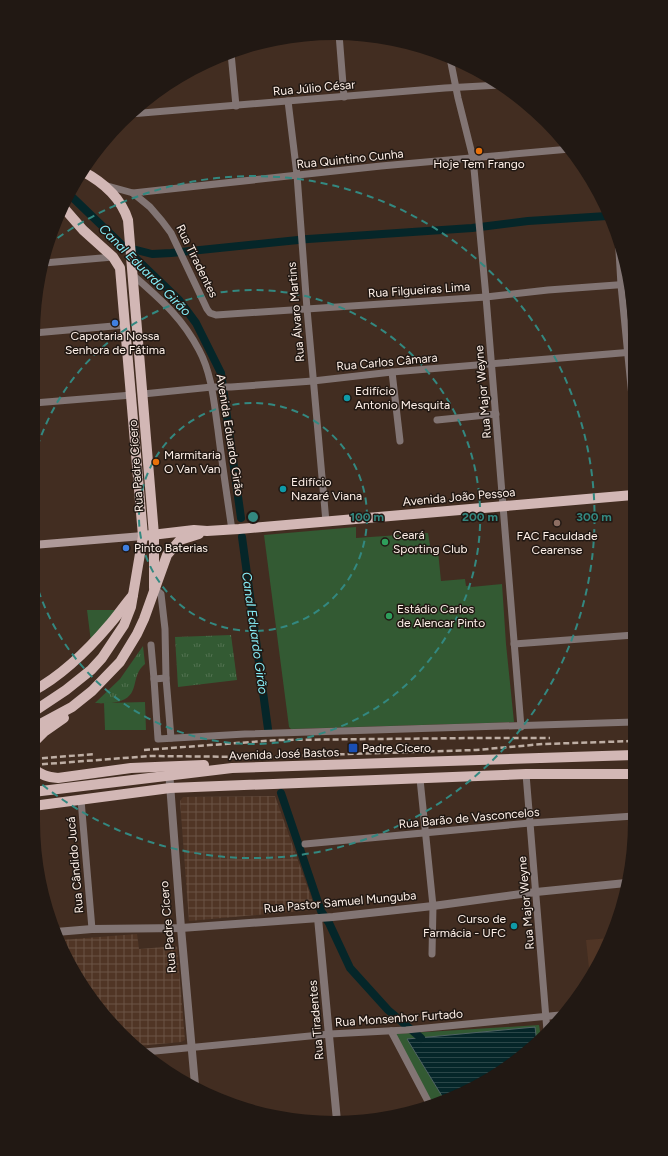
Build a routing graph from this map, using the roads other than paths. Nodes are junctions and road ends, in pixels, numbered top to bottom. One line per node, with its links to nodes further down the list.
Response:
1 (340, 40): 6 (street)
2 (231, 59): 8 (street)
3 (451, 64): 5 (street, Rua Major Weyne)
4 (491, 86): 5 (street, Rua Júlio César)
5 (456, 88): 6 (street, Rua Júlio César); 11 (street, Rua Major Weyne)
6 (344, 96): 7 (street, Rua Júlio César)
7 (288, 102): 8 (street, Rua Júlio César); 13 (street, Rua Álvaro Martins)
8 (236, 106): 9 (street, Rua Júlio César)
9 (140, 113)
10 (563, 150): 11 (street, Rua Quintino Cunha)
11 (473, 158): 13 (street, Rua Quintino Cunha); 22 (street, Rua Major Weyne)
12 (88, 175): 14 (main road)
13 (297, 175): 15 (street, Rua Quintino Cunha); 23 (street, Rua Álvaro Martins)
14 (102, 184): 15 (street, Rua Tiradentes); 20 (main road, Rua Padre Cícero)
15 (133, 194): 24 (street, Rua Tiradentes)
16 (67, 211): 17 (main road)
17 (113, 257): 18 (street); 25 (main road, Rua Padre Cícero)
18 (49, 263)
19 (620, 267): 21 (street)
20 (133, 270): 32 (street, Avenida Eduardo Girão); 34 (main road, Rua Padre Cícero)
21 (621, 285): 22 (street, Rua Filgueiras Lima); 27 (street)
22 (486, 297): 23 (street, Rua Filgueiras Lima); 29 (street, Rua Major Weyne)
23 (307, 309): 24 (street, Rua Filgueiras Lima); 31 (street, Rua Álvaro Martins)
24 (210, 313)
25 (125, 325): 26 (street); 33 (main road, Rua Padre Cícero)
26 (40, 332)
27 (628, 337)
28 (628, 352): 29 (street, Rua Carlos Câmara)
29 (491, 364): 30 (street, Rua Carlos Câmara); 36 (street, Rua Major Weyne)
30 (392, 372): 31 (street, Rua Carlos Câmara); 38 (street)
31 (313, 381): 32 (street, Rua Carlos Câmara); 41 (street, Rua Álvaro Martins)
32 (214, 387): 34 (street, Rua Carlos Câmara); 42 (street, Avenida Eduardo Girão)
33 (132, 394): 35 (street); 45 (main road, Rua Padre Cícero)
34 (143, 394): 44 (main road, Rua Padre Cícero)
35 (40, 403)
36 (496, 414): 37 (street); 40 (street, Rua Major Weyne)
37 (437, 420)
38 (400, 441)
39 (628, 495): 40 (main road, Avenida João Pessoa)
40 (504, 506): 41 (main road, Avenida João Pessoa); 51 (street, Rua Major Weyne)
41 (326, 522): 42 (main road, Avenida João Pessoa)
42 (232, 530): 43 (main road, Avenida João Pessoa)
43 (207, 532): 44 (main road, Avenida João Pessoa); 47 (main road)
44 (154, 535): 45 (main road, Avenida João Pessoa); 47 (main road, Rua Padre Cícero)
45 (143, 536): 46 (main road); 48 (main road, Rua Padre Cícero)
46 (40, 544)
47 (154, 588): 52 (street, Rua Padre Cícero); 56 (main road)
48 (133, 594): 54 (main road); 55 (main road, Rua Padre Cícero)
49 (628, 635): 51 (street)
50 (151, 644): 53 (street)
51 (514, 644): 59 (street, Rua Major Weyne)
52 (166, 678): 53 (street); 61 (street, Rua Padre Cícero)
53 (154, 679): 61 (street, Avenida José Bastos)
54 (40, 687)
55 (40, 707)
56 (72, 707): 58 (main road); 60 (main road)
57 (628, 722): 59 (street, Avenida José Bastos)
58 (40, 724)
59 (521, 726): 61 (street, Avenida José Bastos)
60 (40, 736)
61 (171, 738)
62 (628, 755): 63 (main road, Avenida José Bastos)
63 (169, 771): 64 (main road); 68 (street, Rua Padre Cícero); 69 (main road, Avenida José Bastos)
64 (40, 774)
65 (526, 774): 66 (main road); 67 (main road); 73 (street, Rua Major Weyne)
66 (628, 774)
67 (420, 779): 68 (main road); 74 (street)
68 (170, 788): 70 (main road); 80 (street, Rua Padre Cícero)
69 (40, 791)
70 (81, 800): 71 (main road); 81 (street, Rua Cândido Jucá)
71 (40, 805)
72 (628, 816): 73 (street, Rua Barão de Vasconcelos)
73 (530, 823): 74 (street, Rua Barão de Vasconcelos); 77 (street, Rua Major Weyne)
74 (426, 833): 75 (street, Rua Barão de Vasconcelos); 78 (street)
75 (305, 844)
76 (621, 883): 77 (street, Rua Pastor Samuel Munguba)
77 (536, 892): 78 (street, Rua Pastor Samuel Munguba); 85 (street, Rua Major Weyne)
78 (433, 906): 79 (street, Rua Pastor Samuel Munguba); 83 (street)
79 (320, 918): 80 (street, Rua Pastor Samuel Munguba); 88 (street, Rua Tiradentes)
80 (181, 928): 81 (street, Rua Pastor Samuel Munguba); 89 (street, Rua Padre Cícero)
81 (92, 929): 82 (street, Rua Pastor Samuel Munguba)
82 (61, 932)
83 (432, 954)
84 (556, 1015): 85 (street, Rua Monsenhor Furtado)
85 (546, 1016): 86 (street, Rua Major Weyne); 87 (street, Rua Monsenhor Furtado)
86 (547, 1025)
87 (391, 1031): 88 (street, Rua Monsenhor Furtado); 92 (street)
88 (330, 1034): 89 (street, Rua Monsenhor Furtado); 93 (street, Rua Tiradentes)
89 (192, 1048): 90 (street, Rua Monsenhor Furtado); 91 (street, Rua Padre Cícero)
90 (151, 1052)
91 (195, 1081)
92 (428, 1100)
93 (337, 1116)

